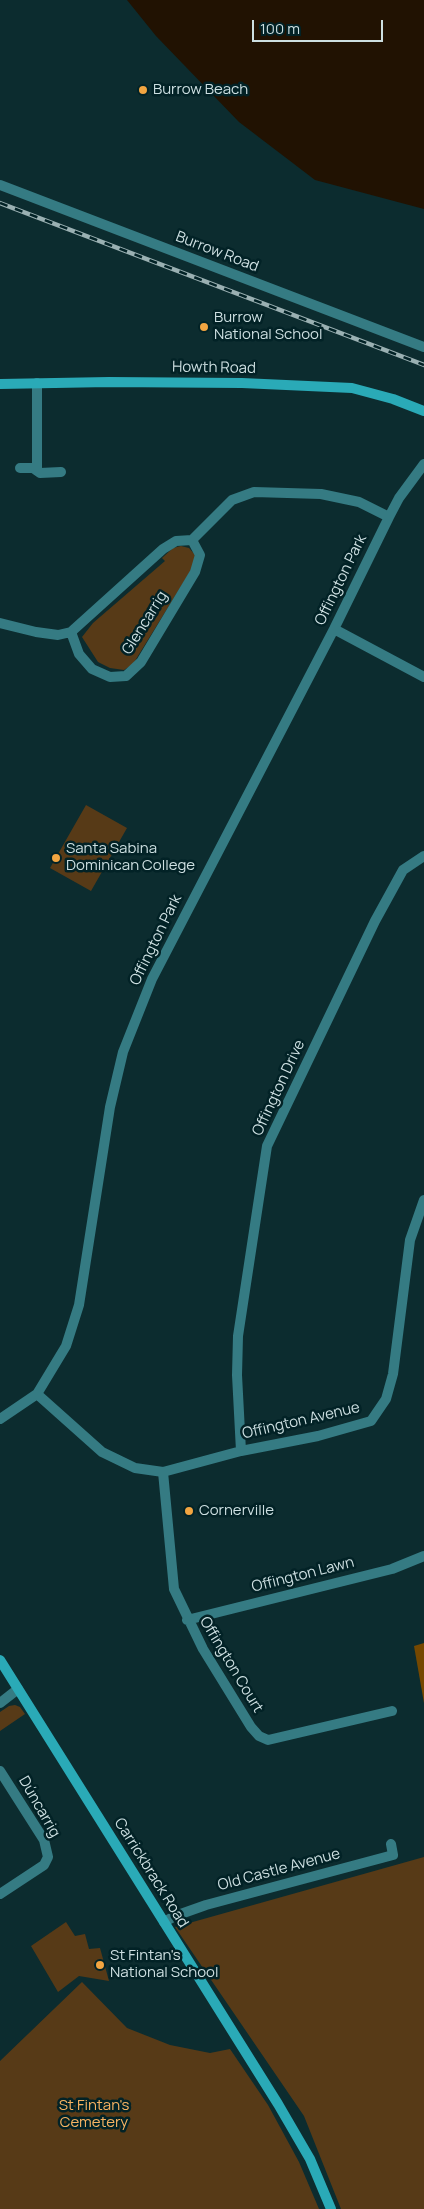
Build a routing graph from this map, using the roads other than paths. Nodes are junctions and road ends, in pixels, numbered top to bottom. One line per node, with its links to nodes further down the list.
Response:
1 (0, 185): 2 (street, Burrow Road)
2 (424, 347)
3 (37, 383): 4 (main road, Howth Road); 5 (main road, Howth Road); 8 (street)
4 (0, 384)
5 (424, 411)
6 (424, 464): 10 (street, Offington Park)
7 (20, 468): 8 (street)
8 (37, 471): 9 (street)
9 (60, 472)
10 (388, 517): 11 (street); 13 (street, Offington Park)
11 (192, 540): 14 (street); 14 (street, Glencarrig)
12 (0, 623): 14 (street)
13 (334, 629): 15 (street); 18 (street, Offington Park)
14 (71, 632)
15 (424, 677)
16 (424, 856): 20 (street, Offington Drive)
17 (424, 1200): 20 (street, Offington Avenue)
18 (37, 1394): 19 (street, Offington Park); 21 (street, Offington Avenue)
19 (0, 1419)
20 (240, 1451): 21 (street, Offington Avenue)
21 (163, 1472): 23 (street, Offington Court)
22 (424, 1556): 23 (street, Offington Lawn)
23 (187, 1620): 27 (street, Offington Court)
24 (0, 1660): 25 (main road, Carrickbrack Road)
25 (18, 1689): 26 (street); 31 (main road, Carrickbrack Road)
26 (0, 1703)
27 (392, 1711)
28 (0, 1770): 30 (street, Dúncarrig)
29 (390, 1844): 31 (street, Old Castle Avenue)
30 (0, 1894)
31 (164, 1922): 32 (main road, Carrickbrack Road)
32 (331, 2209)

